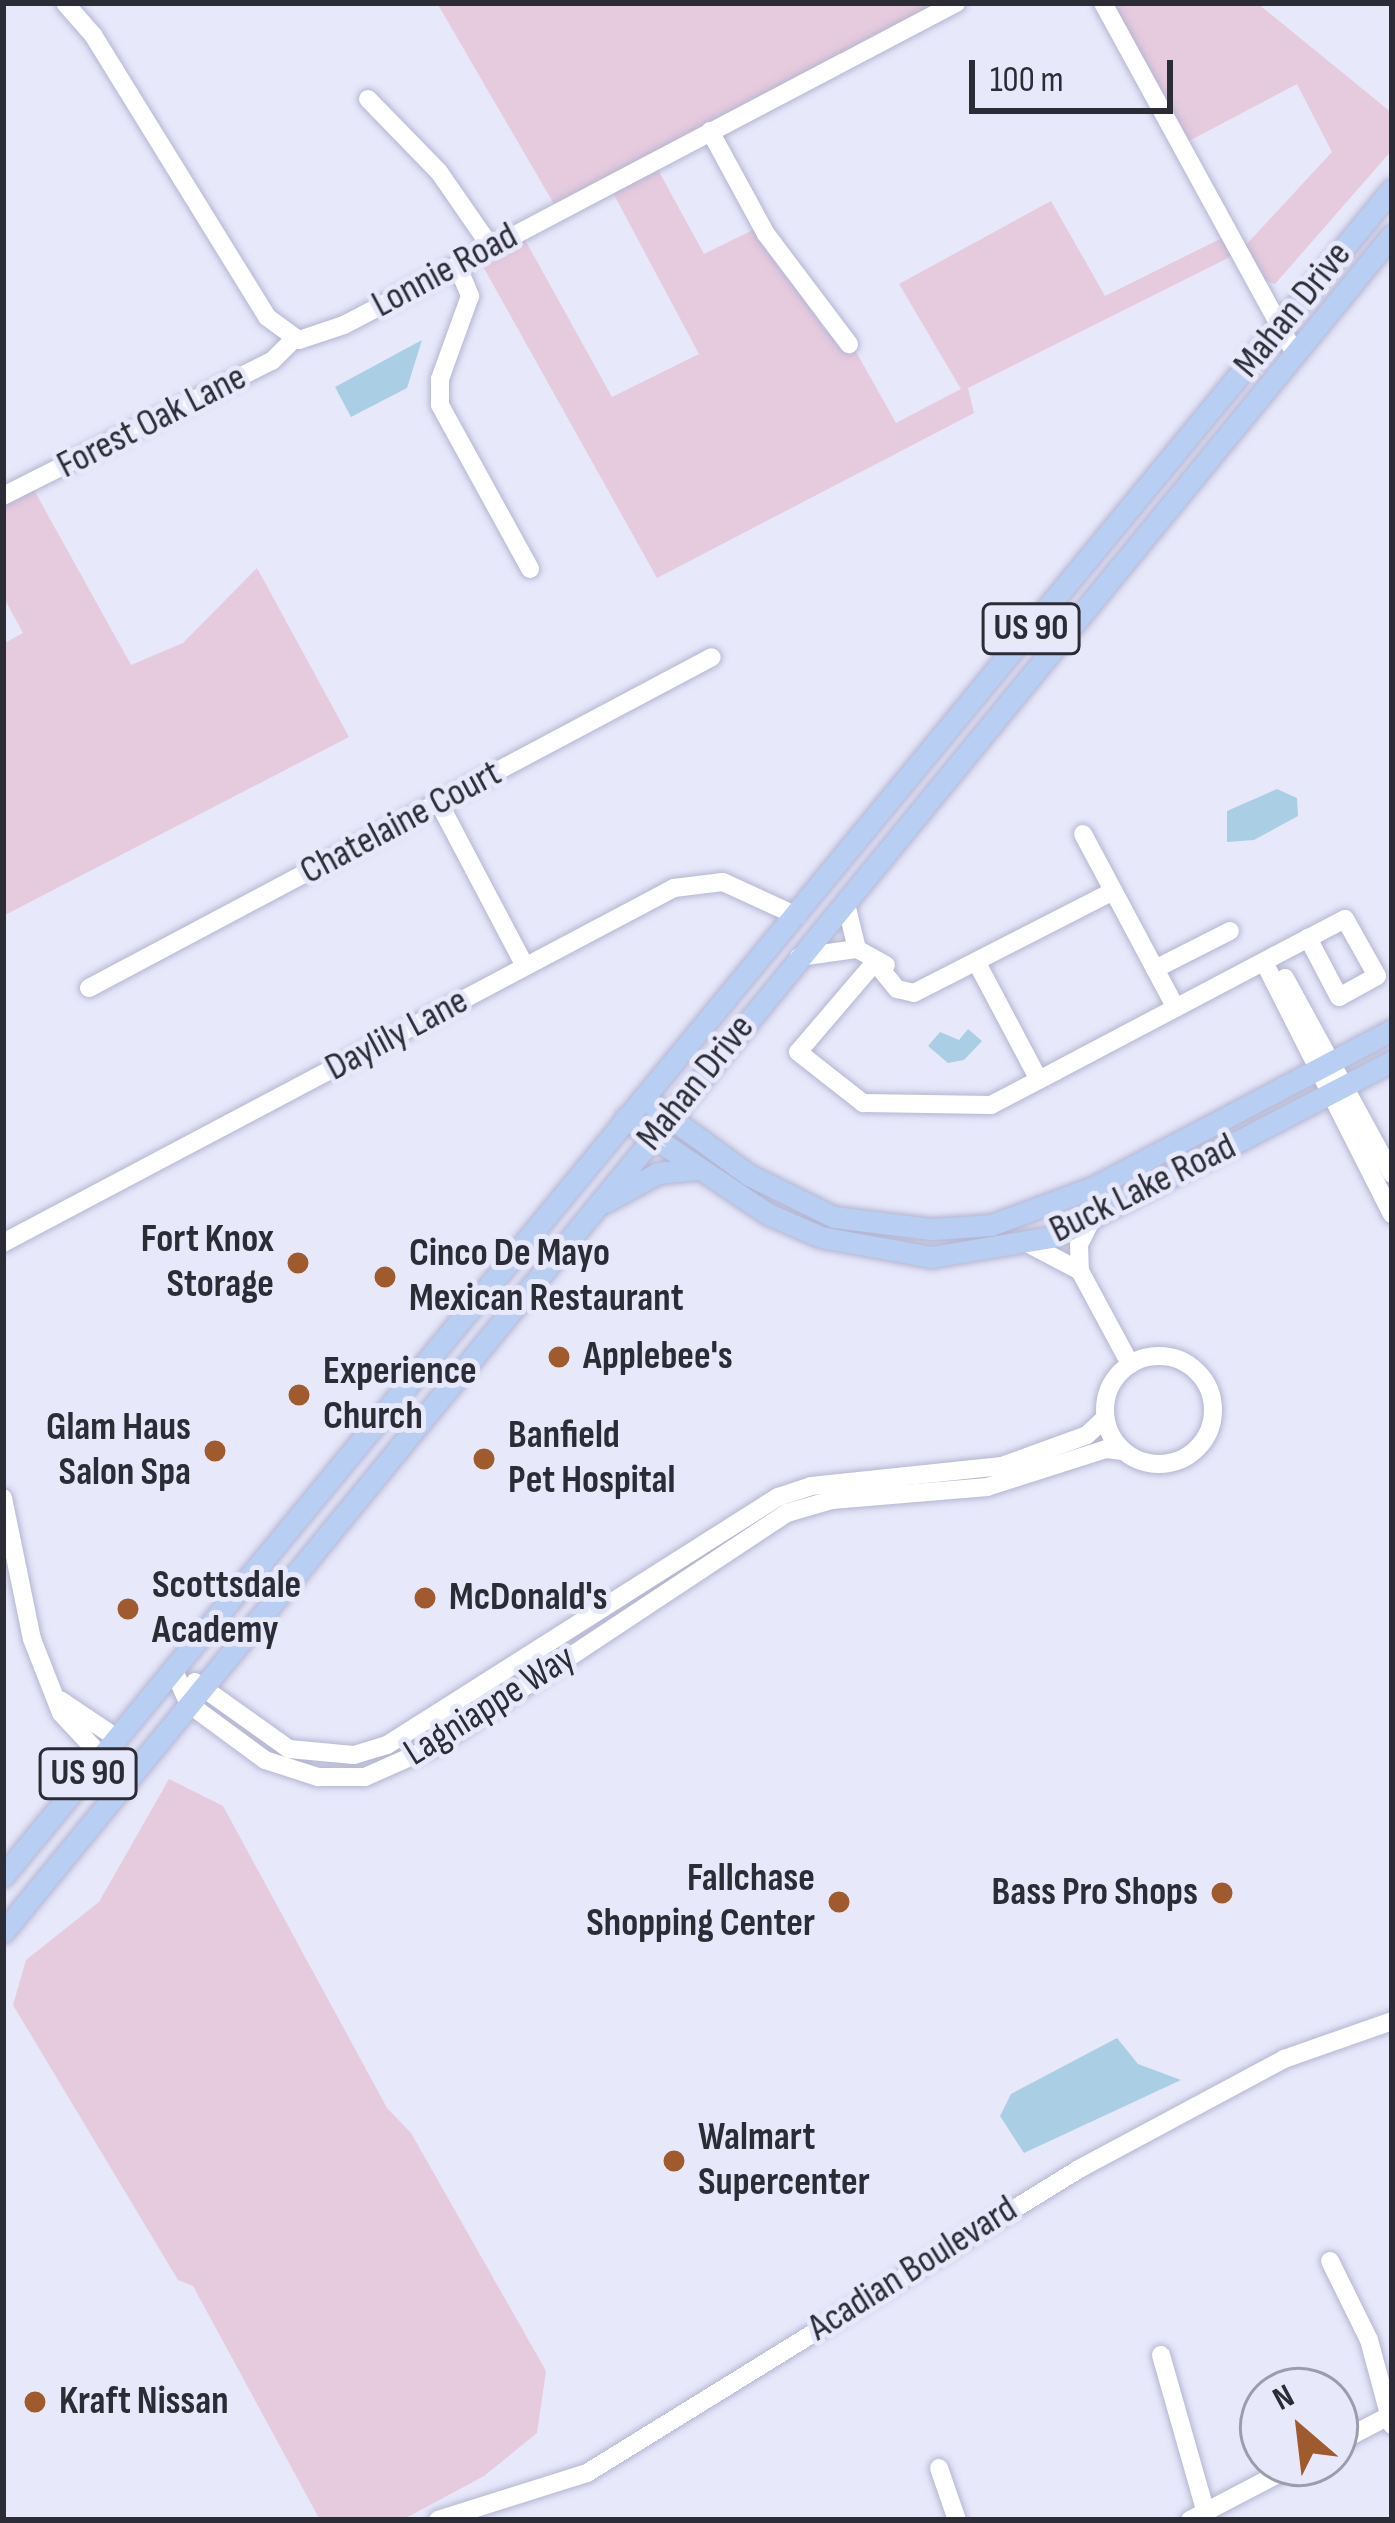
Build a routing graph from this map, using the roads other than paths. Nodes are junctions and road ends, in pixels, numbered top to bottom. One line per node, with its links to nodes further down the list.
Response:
1 (65, 3): 11 (street)
2 (956, 3): 5 (street, Lonnie Road)
3 (1103, 3): 10 (street)
4 (368, 99): 8 (street)
5 (710, 131): 8 (street, Lonnie Road); 12 (street)
6 (1392, 189): 10 (main road, Mahan Drive / US 90)
7 (1392, 235): 13 (main road, Mahan Drive / US 90)
8 (490, 247): 9 (street, Lonnie Road)
9 (457, 265): 11 (street, Lonnie Road); 15 (street)
10 (1280, 328): 13 (street); 17 (main road, Mahan Drive / US 90)
11 (294, 339): 14 (street, Forest Oak Lane)
12 (849, 344)
13 (1295, 354): 19 (main road, Mahan Drive / US 90)
14 (3, 496)
15 (530, 569)
16 (712, 657): 18 (street, Chatelaine Court)
17 (929, 752): 19 (main road); 23 (main road, Mahan Drive / US 90)
18 (439, 803): 31 (street); 33 (street, Chatelaine Court)
19 (927, 803): 22 (main road, Mahan Drive / US 90)
20 (1083, 834): 21 (street)
21 (1113, 891): 30 (street); 32 (street)
22 (846, 904): 26 (street); 27 (main road, Mahan Drive / US 90)
23 (797, 916): 31 (street, Daylily Lane); 41 (main road, Mahan Drive / US 90)
24 (1230, 931): 32 (street)
25 (1308, 938): 28 (street)
26 (857, 949): 27 (street); 29 (street)
27 (799, 957): 43 (main road, Mahan Drive / US 90)
28 (1269, 959): 34 (street); 35 (street); 35 (street)
29 (874, 962): 30 (street); 39 (street)
30 (976, 963): 39 (street)
31 (525, 966): 50 (street, Daylily Lane)
32 (1155, 969): 34 (street)
33 (89, 988)
34 (1176, 1008): 39 (street)
35 (1298, 1018): 38 (street)
36 (1392, 1030): 38 (main road, Buck Lake Road)
37 (1392, 1061): 40 (main road, Buck Lake Road)
38 (1323, 1066): 40 (street); 43 (main road, Buck Lake Road)
39 (1039, 1080)
40 (1337, 1092): 46 (street); 48 (street); 49 (main road, Buck Lake Road)
41 (643, 1098): 42 (main road, Mahan Drive / US 90); 43 (main road, Buck Lake Road)
42 (625, 1118): 44 (main road, Buck Lake Road); 58 (main road, Mahan Drive / US 90)
43 (668, 1118): 44 (main road, Mahan Drive / US 90)
44 (651, 1138): 45 (main road, Buck Lake Road); 47 (main road, Mahan Drive / US 90)
45 (696, 1169): 47 (main road); 51 (main road, Buck Lake Road)
46 (1392, 1174)
47 (594, 1208): 60 (main road, Mahan Drive / US 90)
48 (1392, 1214)
49 (1092, 1219): 51 (main road, Buck Lake Road); 53 (street)
50 (3, 1244)
51 (1028, 1244): 53 (street)
52 (1108, 1276): 53 (street)
53 (1084, 1279): 54 (street)
54 (1130, 1364): 56 (street); 57 (street)
55 (1226, 1374): 56 (street)
56 (1207, 1384): 59 (street)
57 (1105, 1418): 59 (street); 61 (street, Lagniappe Way)
58 (374, 1423): 60 (main road); 67 (main road, Mahan Drive / US 90)
59 (1123, 1451): 61 (street, Lagniappe Way)
60 (384, 1466): 68 (main road, Mahan Drive / US 90)
61 (994, 1486): 63 (street, Lagniappe Way)
62 (3, 1498): 64 (street)
63 (669, 1578): 65 (street, Lagniappe Way); 66 (street, Lagniappe Way)
64 (10, 1581): 69 (street)
65 (537, 1652): 66 (street); 68 (street, Lagniappe Way)
66 (548, 1671): 68 (street, Lagniappe Way)
67 (175, 1673): 68 (street, Lagniappe Way); 70 (main road, Mahan Drive / US 90)
68 (197, 1695): 73 (main road, Mahan Drive / US 90)
69 (60, 1700): 70 (street); 71 (street)
70 (118, 1738): 71 (main road, Mahan Drive / US 90)
71 (102, 1757): 72 (main road, Mahan Drive / US 90)
72 (3, 1876)
73 (3, 1932)
74 (1392, 2020): 82 (street, Acadian Boulevard)
75 (1330, 2261): 77 (street)
76 (1161, 2355): 81 (street)
77 (1390, 2421): 78 (street)
78 (1359, 2434)
79 (939, 2468): 83 (street)
80 (1256, 2487): 81 (street)
81 (1201, 2518)
82 (438, 2520)
83 (957, 2520)

